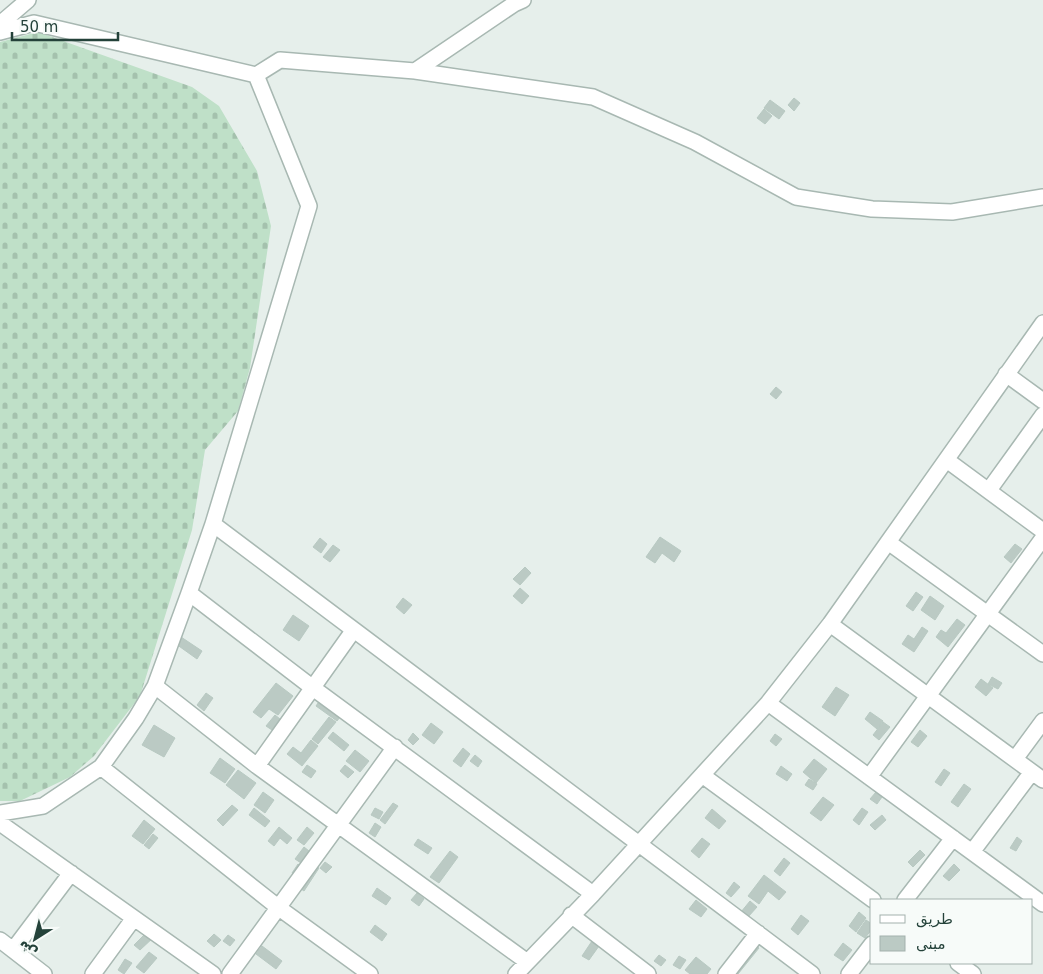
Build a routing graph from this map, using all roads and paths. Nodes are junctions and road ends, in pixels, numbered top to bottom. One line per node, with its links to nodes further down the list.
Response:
1 (28, 0): 3 (street)
2 (523, 0): 5 (street)
3 (0, 24)
4 (0, 32): 6 (street)
5 (415, 71): 6 (street); 7 (street)
6 (256, 75): 14 (street)
7 (1043, 197)
8 (1043, 323): 9 (street)
9 (1006, 374): 10 (street); 12 (street)
10 (1043, 401)
11 (1043, 415): 13 (street)
12 (948, 460): 13 (street); 17 (street)
13 (989, 490): 15 (street)
14 (212, 524): 18 (street); 21 (street)
15 (1043, 531)
16 (1043, 538): 19 (street)
17 (888, 542): 19 (street); 20 (street)
18 (189, 593): 23 (street); 24 (street)
19 (988, 614): 22 (street); 25 (street)
20 (830, 624): 25 (street); 26 (street)
21 (353, 630): 24 (street); 39 (street)
22 (1043, 654)
23 (155, 686): 30 (street); 31 (street)
24 (313, 688): 28 (street); 30 (street)
25 (929, 696): 29 (street); 34 (street)
26 (768, 703): 32 (street); 34 (street)
27 (1043, 721): 29 (street)
28 (395, 747): 37 (street); 42 (street)
29 (1015, 759): 33 (street)
30 (257, 766): 37 (street)
31 (101, 767): 35 (street); 46 (street)
32 (702, 775): 39 (street); 43 (street)
33 (1038, 776): 40 (street)
34 (869, 777): 38 (street)
35 (0, 813)
36 (0, 823): 41 (street)
37 (338, 825): 46 (street); 53 (street)
38 (953, 838): 40 (street); 44 (street)
39 (640, 843): 42 (street); 49 (street)
40 (972, 852): 45 (street)
41 (71, 872): 48 (street); 52 (street)
42 (593, 894): 47 (street)
43 (872, 899)
44 (906, 899)
45 (1043, 904)
46 (279, 908): 58 (street); 59 (street)
47 (571, 915): 53 (street); 61 (street)
48 (134, 918): 56 (street); 57 (street)
49 (758, 933): 62 (street); 63 (street)
50 (0, 940): 52 (street)
51 (870, 947): 64 (street)
52 (13, 950): 55 (street)
53 (526, 961): 60 (street)
54 (959, 964): 65 (street)
55 (43, 974)
56 (94, 974)
57 (213, 974)
58 (230, 974)
59 (370, 974)
60 (516, 974)
61 (648, 974)
62 (726, 974)
63 (812, 974)
64 (849, 974)
65 (973, 974)

